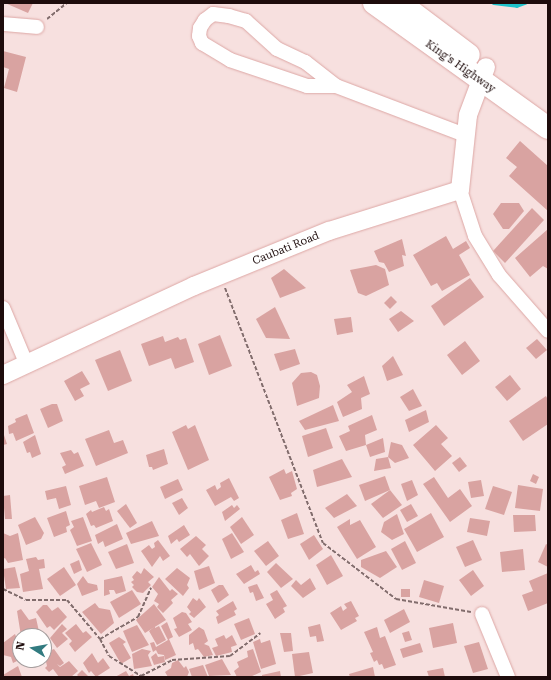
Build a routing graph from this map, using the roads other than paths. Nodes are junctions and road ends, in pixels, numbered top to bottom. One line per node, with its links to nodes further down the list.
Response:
1 (374, 3): 5 (highway, King's Highway)
2 (400, 3): 5 (highway, King's Highway)
3 (3, 24): 4 (street)
4 (37, 27)
5 (483, 74): 7 (highway, King's Highway); 8 (highway, King's Highway); 9 (street)
6 (336, 86): 6 (street); 9 (street)
7 (548, 111)
8 (548, 128)
9 (465, 135): 10 (street)
10 (460, 190): 12 (street); 13 (street, Caubati Road)
11 (3, 308): 13 (street)
12 (548, 331)
13 (27, 365): 14 (street, Caubati Road)
14 (3, 375)
15 (482, 614): 16 (street)
16 (508, 677)

